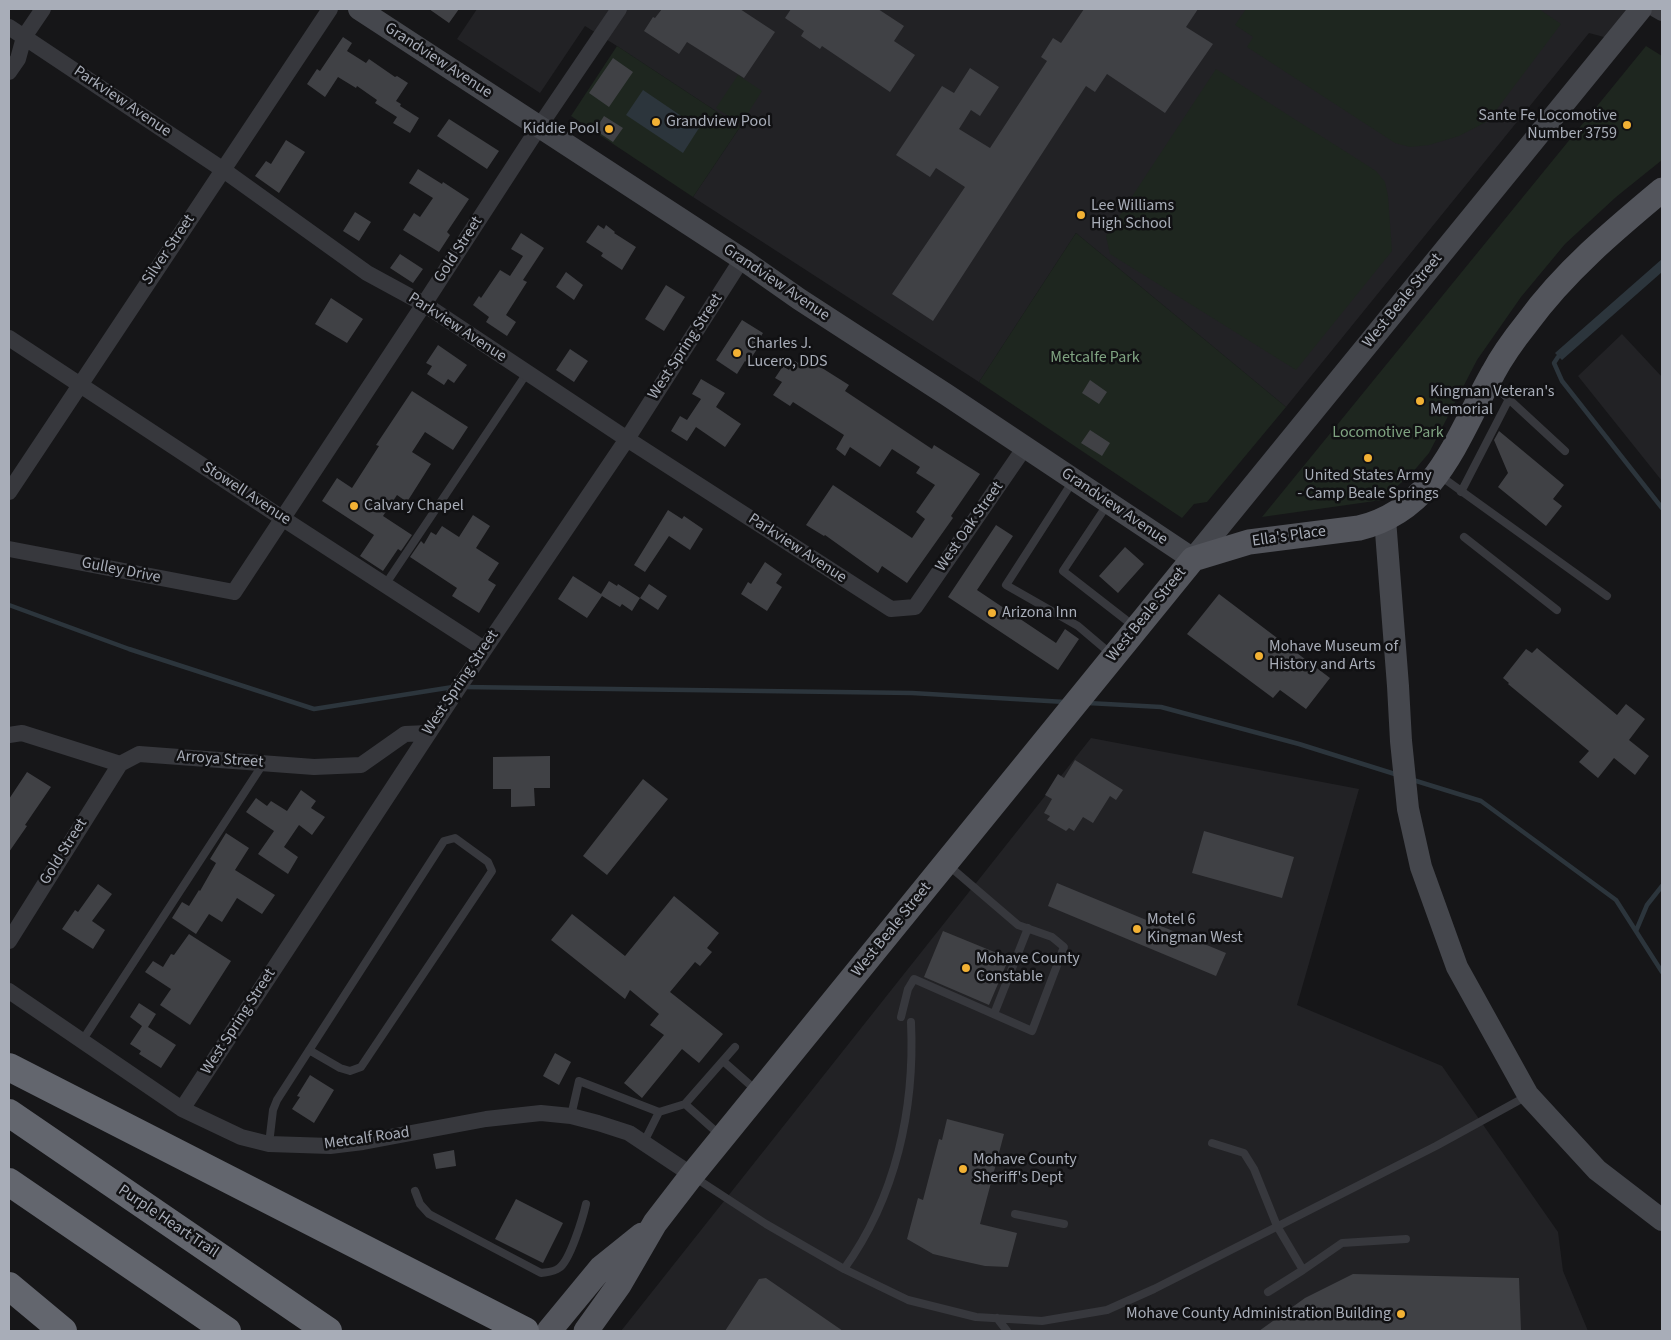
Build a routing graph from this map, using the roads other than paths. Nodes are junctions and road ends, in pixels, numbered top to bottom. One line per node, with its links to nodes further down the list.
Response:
1 (43, 9): 9 (street)
2 (330, 9): 12 (street, Silver Street)
3 (359, 9): 11 (main road, Grandview Avenue)
4 (619, 9): 11 (street, Gold Street)
5 (1641, 9): 33 (main road, West Beale Street)
6 (1655, 9): 7 (street)
7 (1662, 14)
8 (9, 27): 9 (street, Parkview Avenue)
9 (24, 37): 10 (street); 12 (street, Parkview Avenue)
10 (9, 72)
11 (539, 127): 14 (main road, Grandview Avenue); 15 (street, Gold Street)
12 (222, 169): 15 (street, Parkview Avenue); 19 (street, Silver Street)
13 (1662, 190): 18 (main road, Ella's Place)
14 (742, 259): 21 (street, West Spring Street); 22 (main road, Grandview Avenue)
15 (424, 304): 17 (street, Parkview Avenue); 29 (street, Gold Street)
16 (9, 338): 19 (street, Stowell Avenue)
17 (527, 373): 21 (street, Parkview Avenue); 34 (lane)
18 (1488, 383): 20 (lane); 24 (main road, Ella's Place)
19 (80, 384): 26 (street, Silver Street); 29 (street, Stowell Avenue)
20 (1509, 399): 23 (lane); 27 (lane)
21 (627, 439): 37 (street, Parkview Avenue); 40 (street, West Spring Street)
22 (1025, 447): 25 (main road, Grandview Avenue); 37 (street, West Oak Street)
23 (1565, 451)
24 (1437, 474): 27 (lane); 30 (main road, Ella's Place)
25 (1074, 480): 28 (main road, Grandview Avenue); 41 (lane)
26 (9, 492)
27 (1461, 492): 36 (lane)
28 (1108, 503): 33 (main road, Grandview Avenue); 39 (lane)
29 (282, 518): 34 (street, Stowell Avenue); 35 (street, Gold Street)
30 (1385, 519): 33 (main road, Ella's Place); 59 (main road)
31 (1464, 537): 38 (lane)
32 (9, 549): 35 (street, Gulley Drive)
33 (1193, 560): 39 (main road, West Beale Street)
34 (385, 585): 40 (street, Stowell Avenue)
35 (234, 592)
36 (1607, 596)
37 (915, 607)
38 (1557, 610)
39 (1137, 628): 41 (main road, West Beale Street)
40 (484, 649): 42 (street, West Spring Street)
41 (1109, 663): 46 (main road, West Beale Street)
42 (428, 733): 45 (street, Arroya Street); 61 (street, West Spring Street)
43 (9, 735): 44 (street)
44 (120, 764): 45 (street, Arroya Street); 48 (street, Gold Street)
45 (264, 764): 53 (lane)
46 (946, 864): 47 (lane); 58 (main road, West Beale Street)
47 (1028, 928): 50 (lane); 50 (lane)
48 (9, 941)
49 (9, 991): 53 (street, Metcalf Road)
50 (994, 1014): 51 (lane)
51 (901, 1017)
52 (911, 1022): 79 (lane)
53 (82, 1041): 61 (street, Metcalf Road)
54 (736, 1047): 56 (lane)
55 (309, 1050): 55 (lane); 68 (lane)
56 (723, 1061): 58 (lane); 60 (lane)
57 (9, 1067): 87 (highway)
58 (759, 1093): 65 (main road, West Beale Street)
59 (1528, 1095): 74 (main road); 77 (lane)
60 (685, 1104): 63 (lane); 65 (lane)
61 (182, 1109): 68 (street, Metcalf Road)
62 (9, 1112): 86 (highway, Purple Heart Trail)
63 (658, 1112): 64 (lane); 66 (lane)
64 (571, 1116): 66 (street, Metcalf Road); 68 (street, Metcalf Road)
65 (723, 1138): 69 (main road, West Beale Street)
66 (644, 1142): 69 (street, Metcalf Road)
67 (1212, 1143): 77 (lane)
68 (269, 1144)
69 (692, 1176): 75 (main road, West Beale Street); 79 (lane)
70 (9, 1182): 85 (highway)
71 (415, 1191): 72 (lane)
72 (586, 1204)
73 (1015, 1214): 76 (lane)
74 (1662, 1220)
75 (655, 1224): 88 (main road, West Beale Street); 89 (main road, West Beale Street)
76 (1064, 1224)
77 (1277, 1226): 80 (lane); 83 (lane)
78 (1406, 1239): 80 (lane)
79 (844, 1268): 83 (lane)
80 (1303, 1270): 82 (lane)
81 (9, 1286): 84 (highway)
82 (1268, 1292)
83 (997, 1318): 90 (lane)
84 (63, 1331)
85 (227, 1331)
86 (328, 1331)
87 (525, 1331)
88 (548, 1331)
89 (586, 1331)
90 (1007, 1331)

